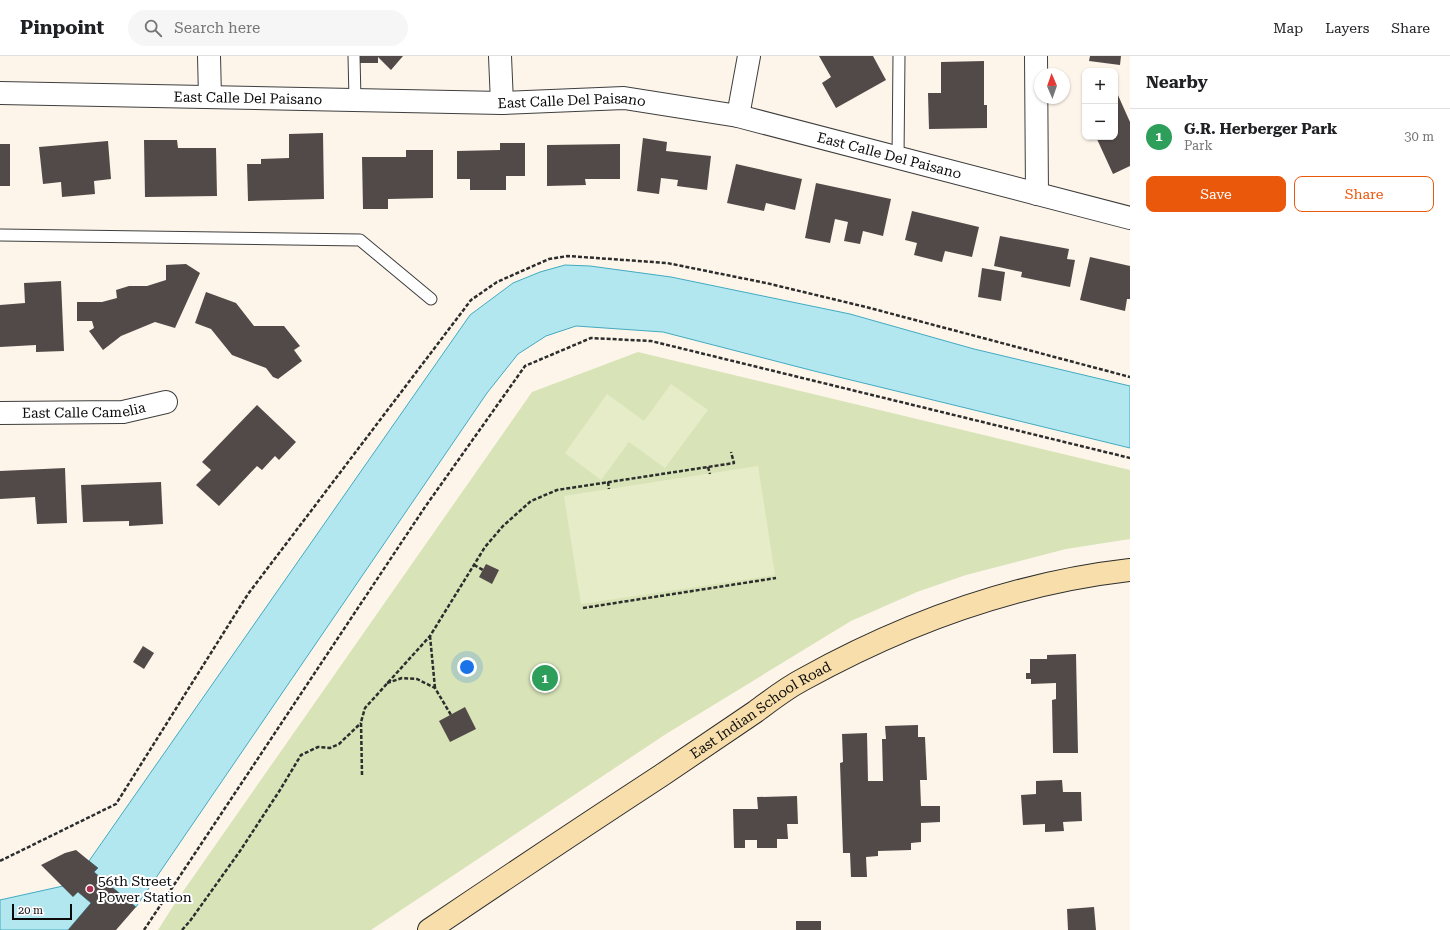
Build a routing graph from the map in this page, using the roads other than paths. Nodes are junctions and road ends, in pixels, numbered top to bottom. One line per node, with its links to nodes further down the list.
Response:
1 (209, 56): 8 (street)
2 (354, 56): 9 (lane)
3 (500, 56): 10 (street)
4 (749, 56): 11 (street)
5 (899, 56): 12 (lane)
6 (1036, 56): 13 (street)
7 (0, 93): 8 (street, East Calle Del Paisano)
8 (210, 97): 9 (street, East Calle Del Paisano)
9 (355, 99): 10 (street, East Calle Del Paisano)
10 (502, 103): 11 (street, East Calle Del Paisano)
11 (738, 116): 12 (street, East Calle Del Paisano)
12 (898, 158): 13 (street, East Calle Del Paisano)
13 (1037, 194): 14 (street, East Calle Del Paisano)
14 (1130, 218)
15 (0, 235): 16 (lane)
16 (431, 299)
17 (166, 402): 18 (street, East Calle Camelia)
18 (0, 413)
19 (1130, 570): 20 (main road, East Indian School Road)
20 (429, 930)

